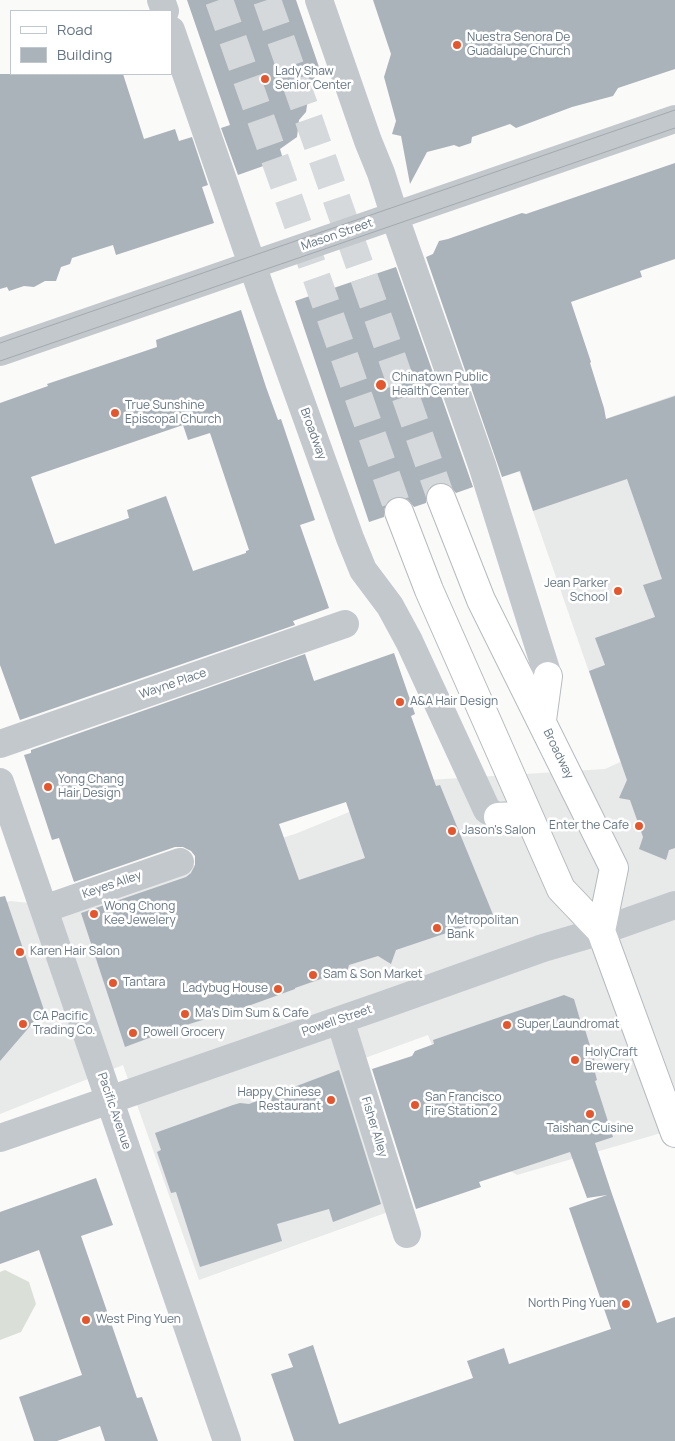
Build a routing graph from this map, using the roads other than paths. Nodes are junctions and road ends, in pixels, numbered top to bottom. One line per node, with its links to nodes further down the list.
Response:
1 (319, 0): 4 (street)
2 (172, 33): 5 (street, Broadway)
3 (675, 119): 4 (street, Mason Street)
4 (395, 216): 5 (street, Mason Street); 10 (street)
5 (252, 265): 6 (street, Mason Street); 15 (street, Broadway)
6 (0, 352)
7 (441, 498): 11 (main road, Broadway)
8 (399, 512): 14 (main road)
9 (345, 624): 12 (street, Wayne Place)
10 (548, 676): 11 (main road)
11 (542, 720): 19 (main road, Broadway)
12 (0, 744)
13 (0, 782): 18 (street, Pacific Avenue)
14 (528, 815): 15 (main road); 19 (main road)
15 (498, 817)
16 (180, 862): 18 (street, Keyes Alley)
17 (675, 905): 19 (street, Powell Street)
18 (44, 909): 21 (street, Pacific Avenue)
19 (600, 931): 20 (street, Powell Street); 22 (main road)
20 (340, 1020): 21 (street, Powell Street); 24 (street, Fisher Alley)
21 (110, 1100): 23 (street, Powell Street); 25 (street, Pacific Avenue)
22 (675, 1133)
23 (0, 1138)
24 (407, 1234)
25 (227, 1441)

